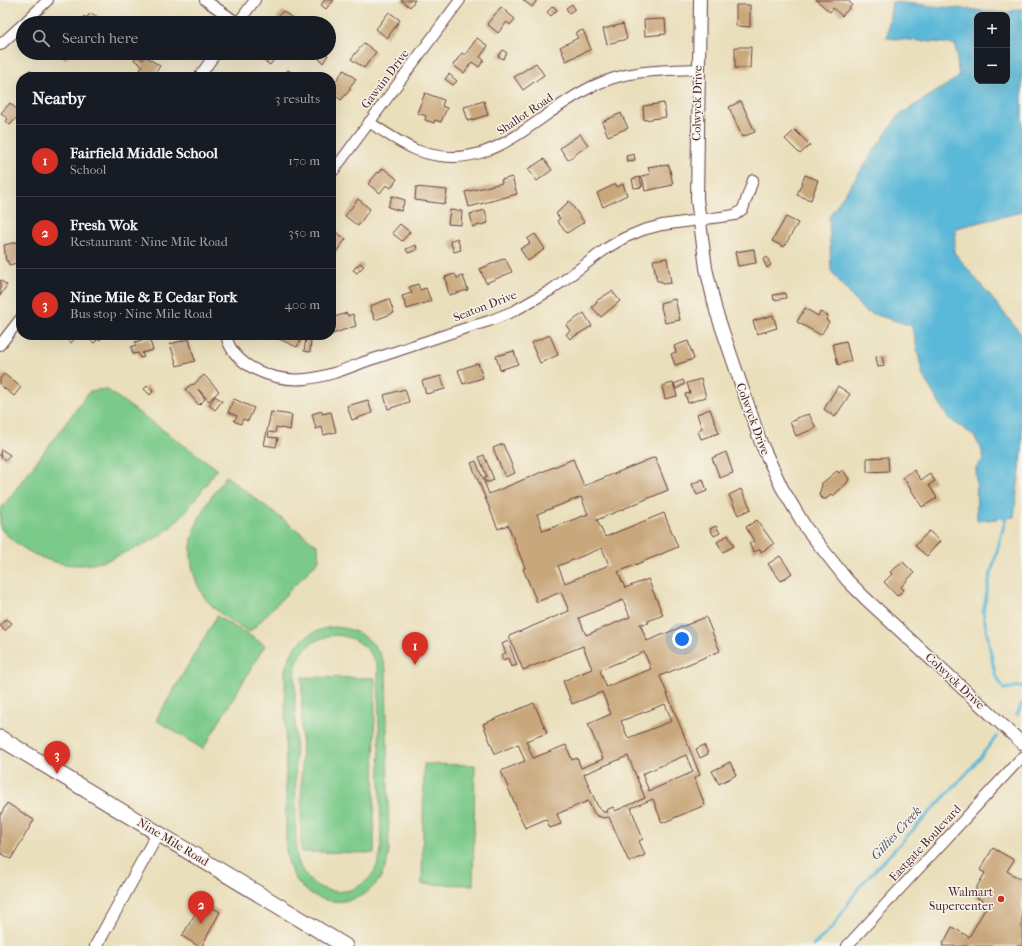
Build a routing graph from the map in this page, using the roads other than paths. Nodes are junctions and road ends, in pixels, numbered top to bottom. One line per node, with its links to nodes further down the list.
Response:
1 (48, 0): 6 (street)
2 (205, 0): 7 (street)
3 (256, 0): 8 (street)
4 (460, 0): 14 (street, Gawain Drive)
5 (700, 0): 12 (street, Colwyck Drive)
6 (31, 16)
7 (228, 16)
8 (243, 16)
9 (16, 30): 10 (street)
10 (0, 46)
11 (211, 60): 13 (street)
12 (698, 69): 14 (street, Shallot Road); 17 (street, Colwyck Drive)
13 (203, 72)
14 (369, 122): 15 (street, Gawain Drive)
15 (336, 167)
16 (753, 180): 17 (street, Seaton Drive)
17 (699, 220): 19 (street, Seaton Drive); 22 (street, Colwyck Drive)
18 (16, 324): 20 (street)
19 (227, 340)
20 (0, 345)
21 (0, 738): 24 (main road, Nine Mile Road)
22 (1022, 743)
23 (1022, 757): 27 (street, Eastgate Boulevard)
24 (158, 833): 25 (street); 26 (main road, Nine Mile Road)
25 (96, 946)
26 (345, 946)
27 (847, 946)

